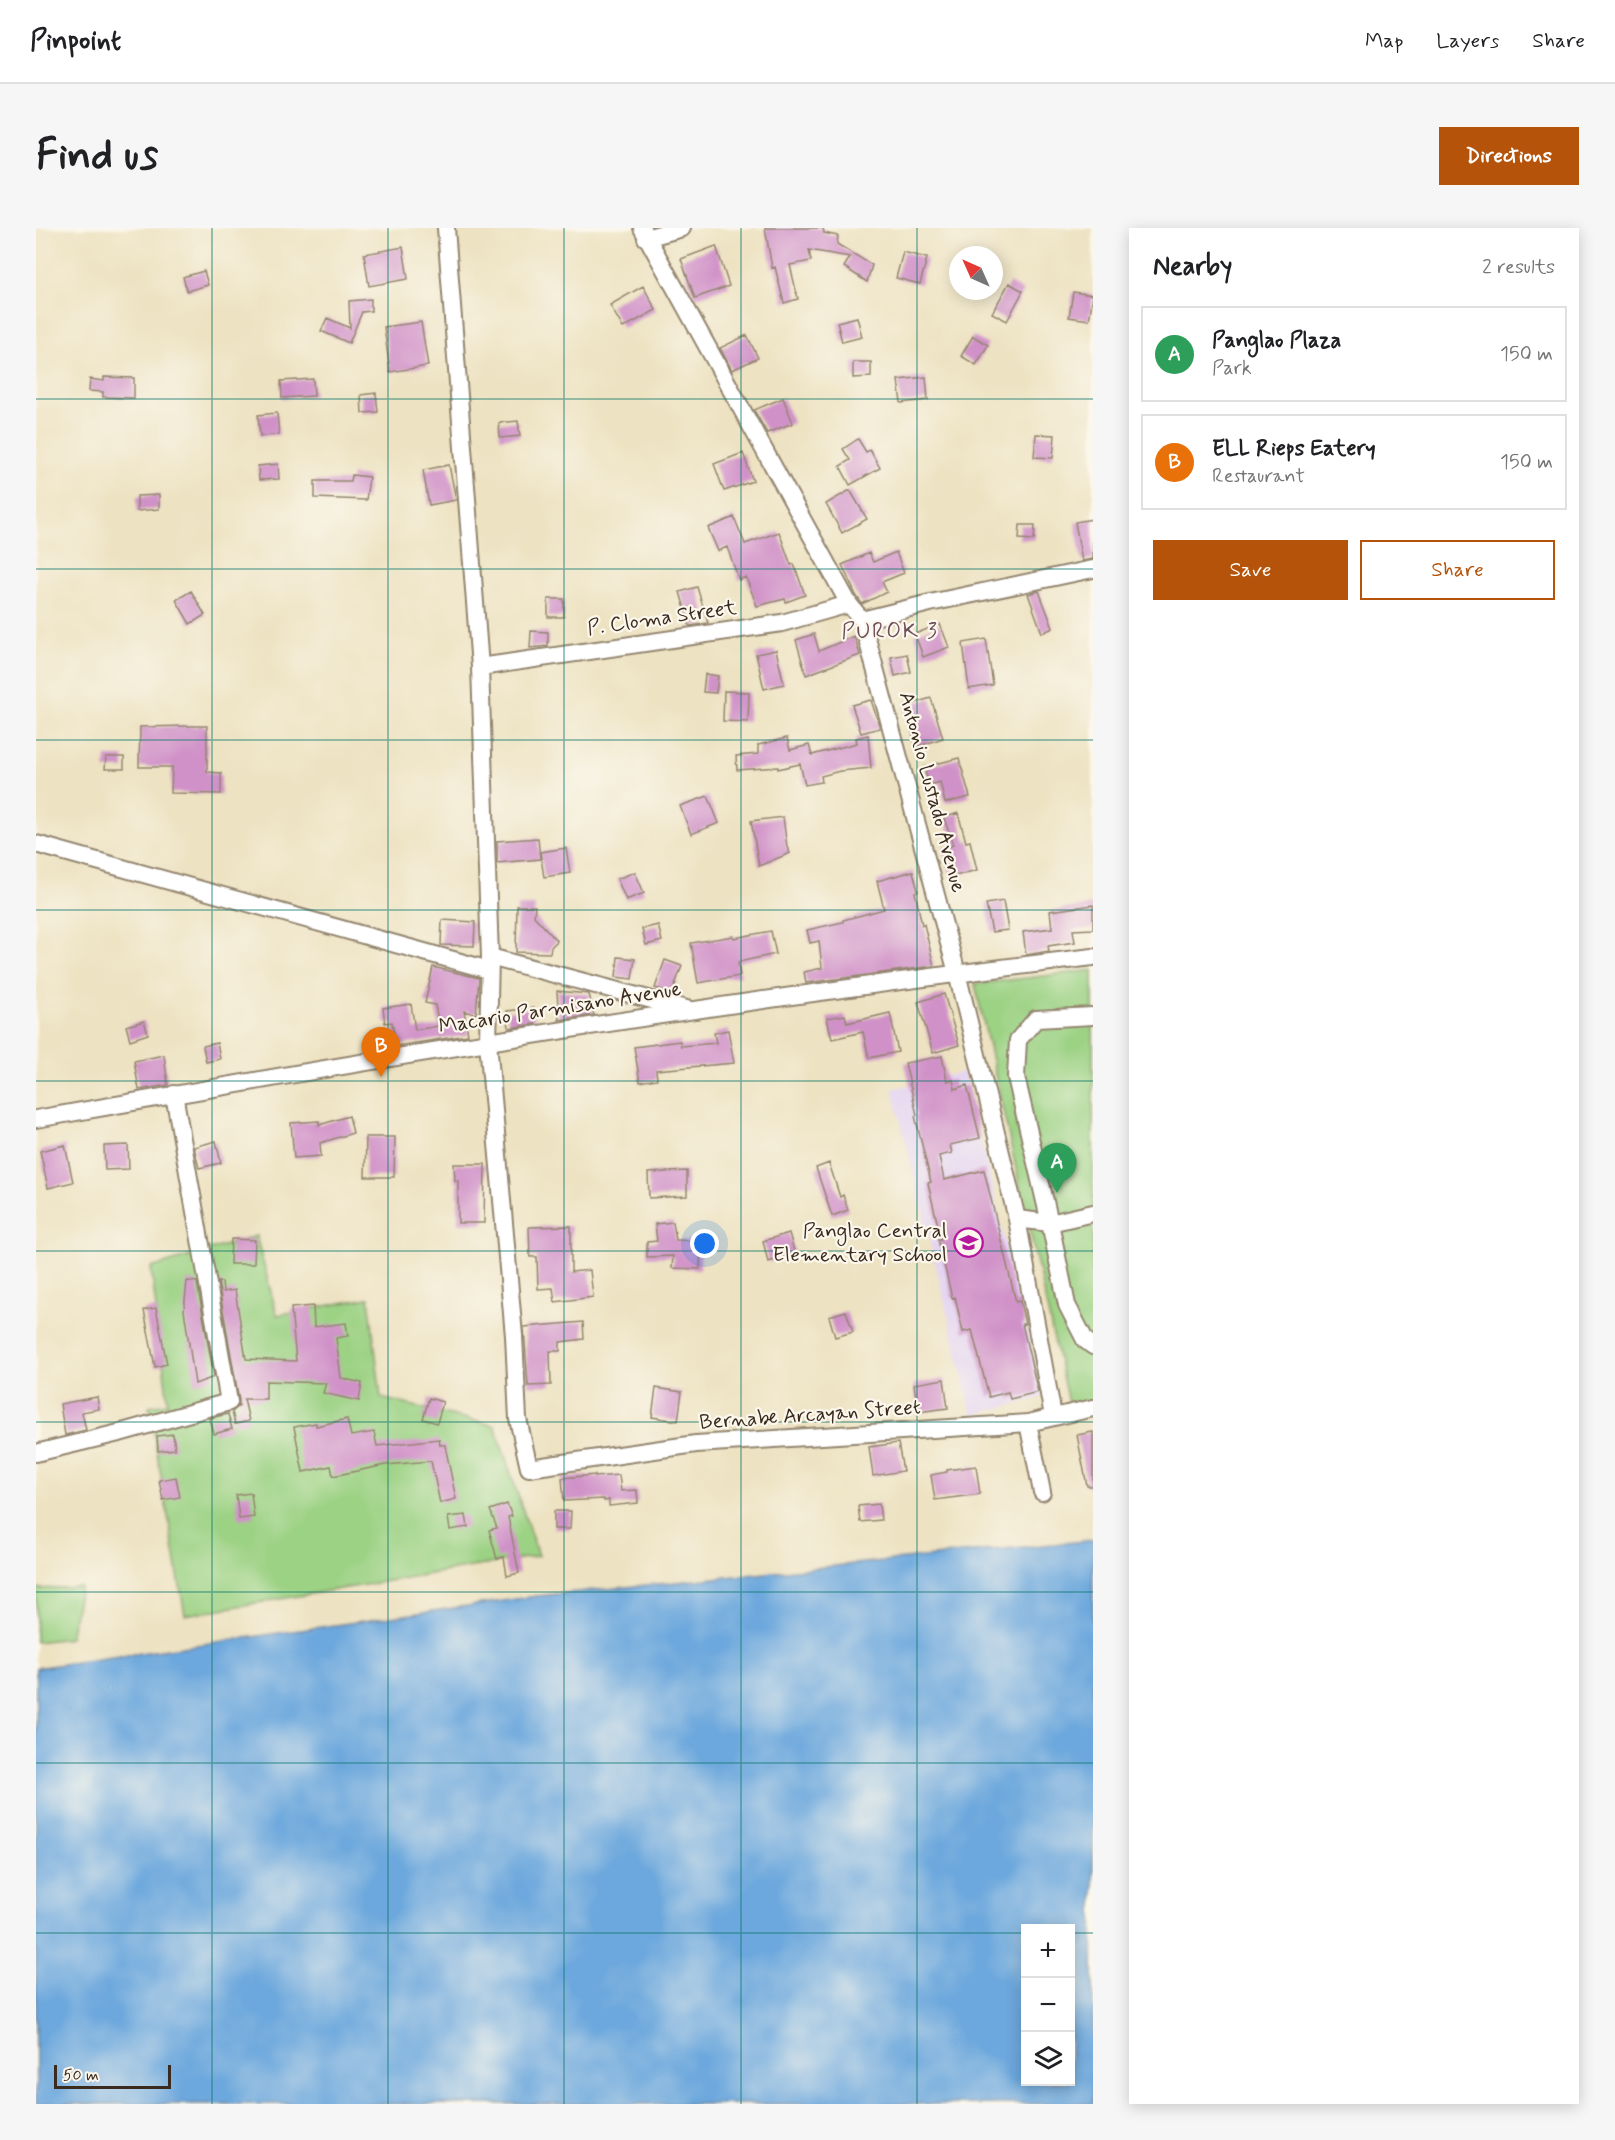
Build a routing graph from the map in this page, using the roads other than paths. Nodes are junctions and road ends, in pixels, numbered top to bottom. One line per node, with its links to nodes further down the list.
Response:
1 (446, 228): 7 (street)
2 (681, 228): 3 (street)
3 (644, 233): 5 (street, Antonio Lustado Avenue)
4 (1093, 569): 6 (street)
5 (849, 604): 6 (street, Antonio Lustado Avenue); 7 (street, P. Cloma Street)
6 (862, 620): 11 (street, Antonio Lustado Avenue)
7 (480, 667): 10 (street)
8 (36, 844): 10 (street)
9 (1093, 957): 11 (street, Macario Parmisano Avenue)
10 (490, 964): 12 (street); 14 (street)
11 (957, 973): 12 (street, Macario Parmisano Avenue); 18 (street, Antonio Lustado Avenue)
12 (690, 1010): 14 (street, Macario Parmisano Avenue)
13 (1093, 1016): 19 (street)
14 (488, 1042): 15 (street, Macario Parmisano Avenue); 23 (street, Bernabe Arcayan Street)
15 (174, 1094): 16 (street, Macario Parmisano Avenue); 24 (street)
16 (36, 1119)
17 (1093, 1213): 19 (street)
18 (1017, 1219): 19 (street); 22 (street, Antonio Lustado Avenue)
19 (1050, 1223): 20 (street)
20 (1093, 1346)
21 (1093, 1408): 22 (street, Bernabe Arcayan Street)
22 (1053, 1416): 23 (street, Bernabe Arcayan Street)
23 (1028, 1423): 25 (street)
24 (36, 1453)
25 (1042, 1492)

